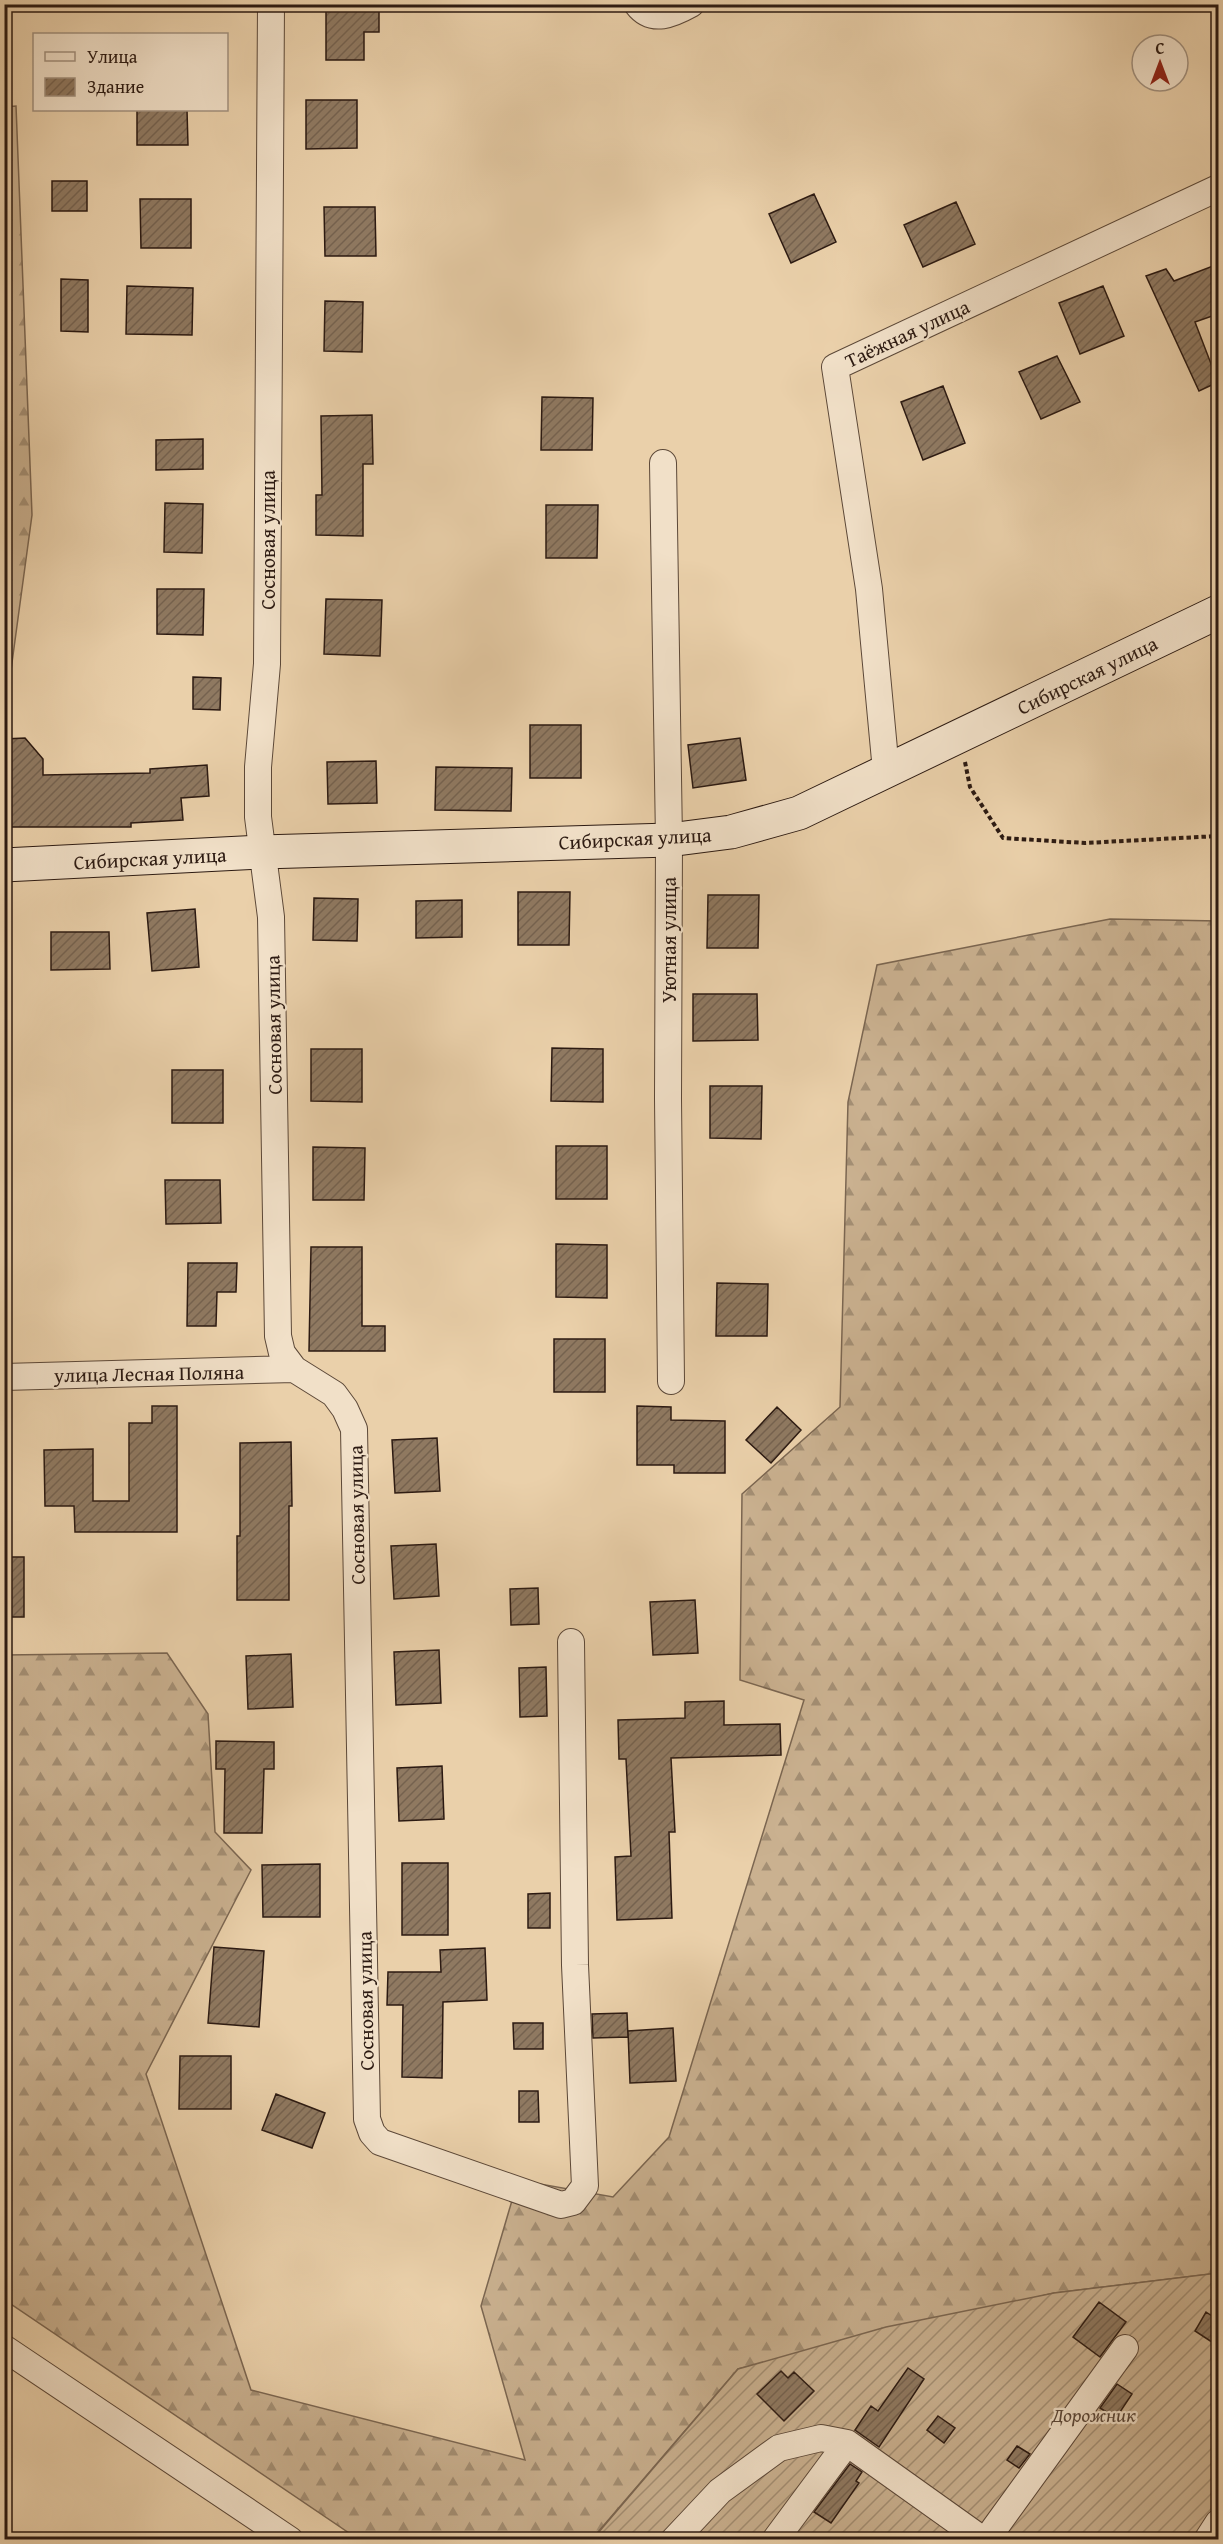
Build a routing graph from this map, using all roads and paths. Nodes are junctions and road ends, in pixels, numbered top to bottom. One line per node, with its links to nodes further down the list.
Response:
1 (271, 4): 11 (street, Сосновая улица)
2 (637, 4): 3 (street)
3 (680, 10)
4 (1218, 188): 8 (street, Таёжная улица)
5 (663, 463): 10 (street, Уютная улица)
6 (1218, 612): 7 (street, Сибирская улица)
7 (961, 735): 8 (street, Сибирская улица); 9 (path)
8 (886, 771): 10 (street, Сибирская улица)
9 (1218, 836)
10 (669, 840): 11 (street, Сибирская улица); 15 (street, Уютная улица)
11 (262, 852): 12 (street, Сибирская улица); 13 (street, Сосновая улица)
12 (4, 865)
13 (294, 1370): 14 (street, улица Лесная Поляна); 16 (street, Сосновая улица)
14 (4, 1377)
15 (671, 1381)
16 (571, 1642)
17 (4, 2348): 21 (street)
18 (1125, 2348): 24 (street)
19 (848, 2443): 22 (street); 23 (street); 24 (street)
20 (1218, 2523): 25 (street)
21 (290, 2540)
22 (674, 2540)
23 (775, 2540)
24 (985, 2540)
25 (1207, 2540)

